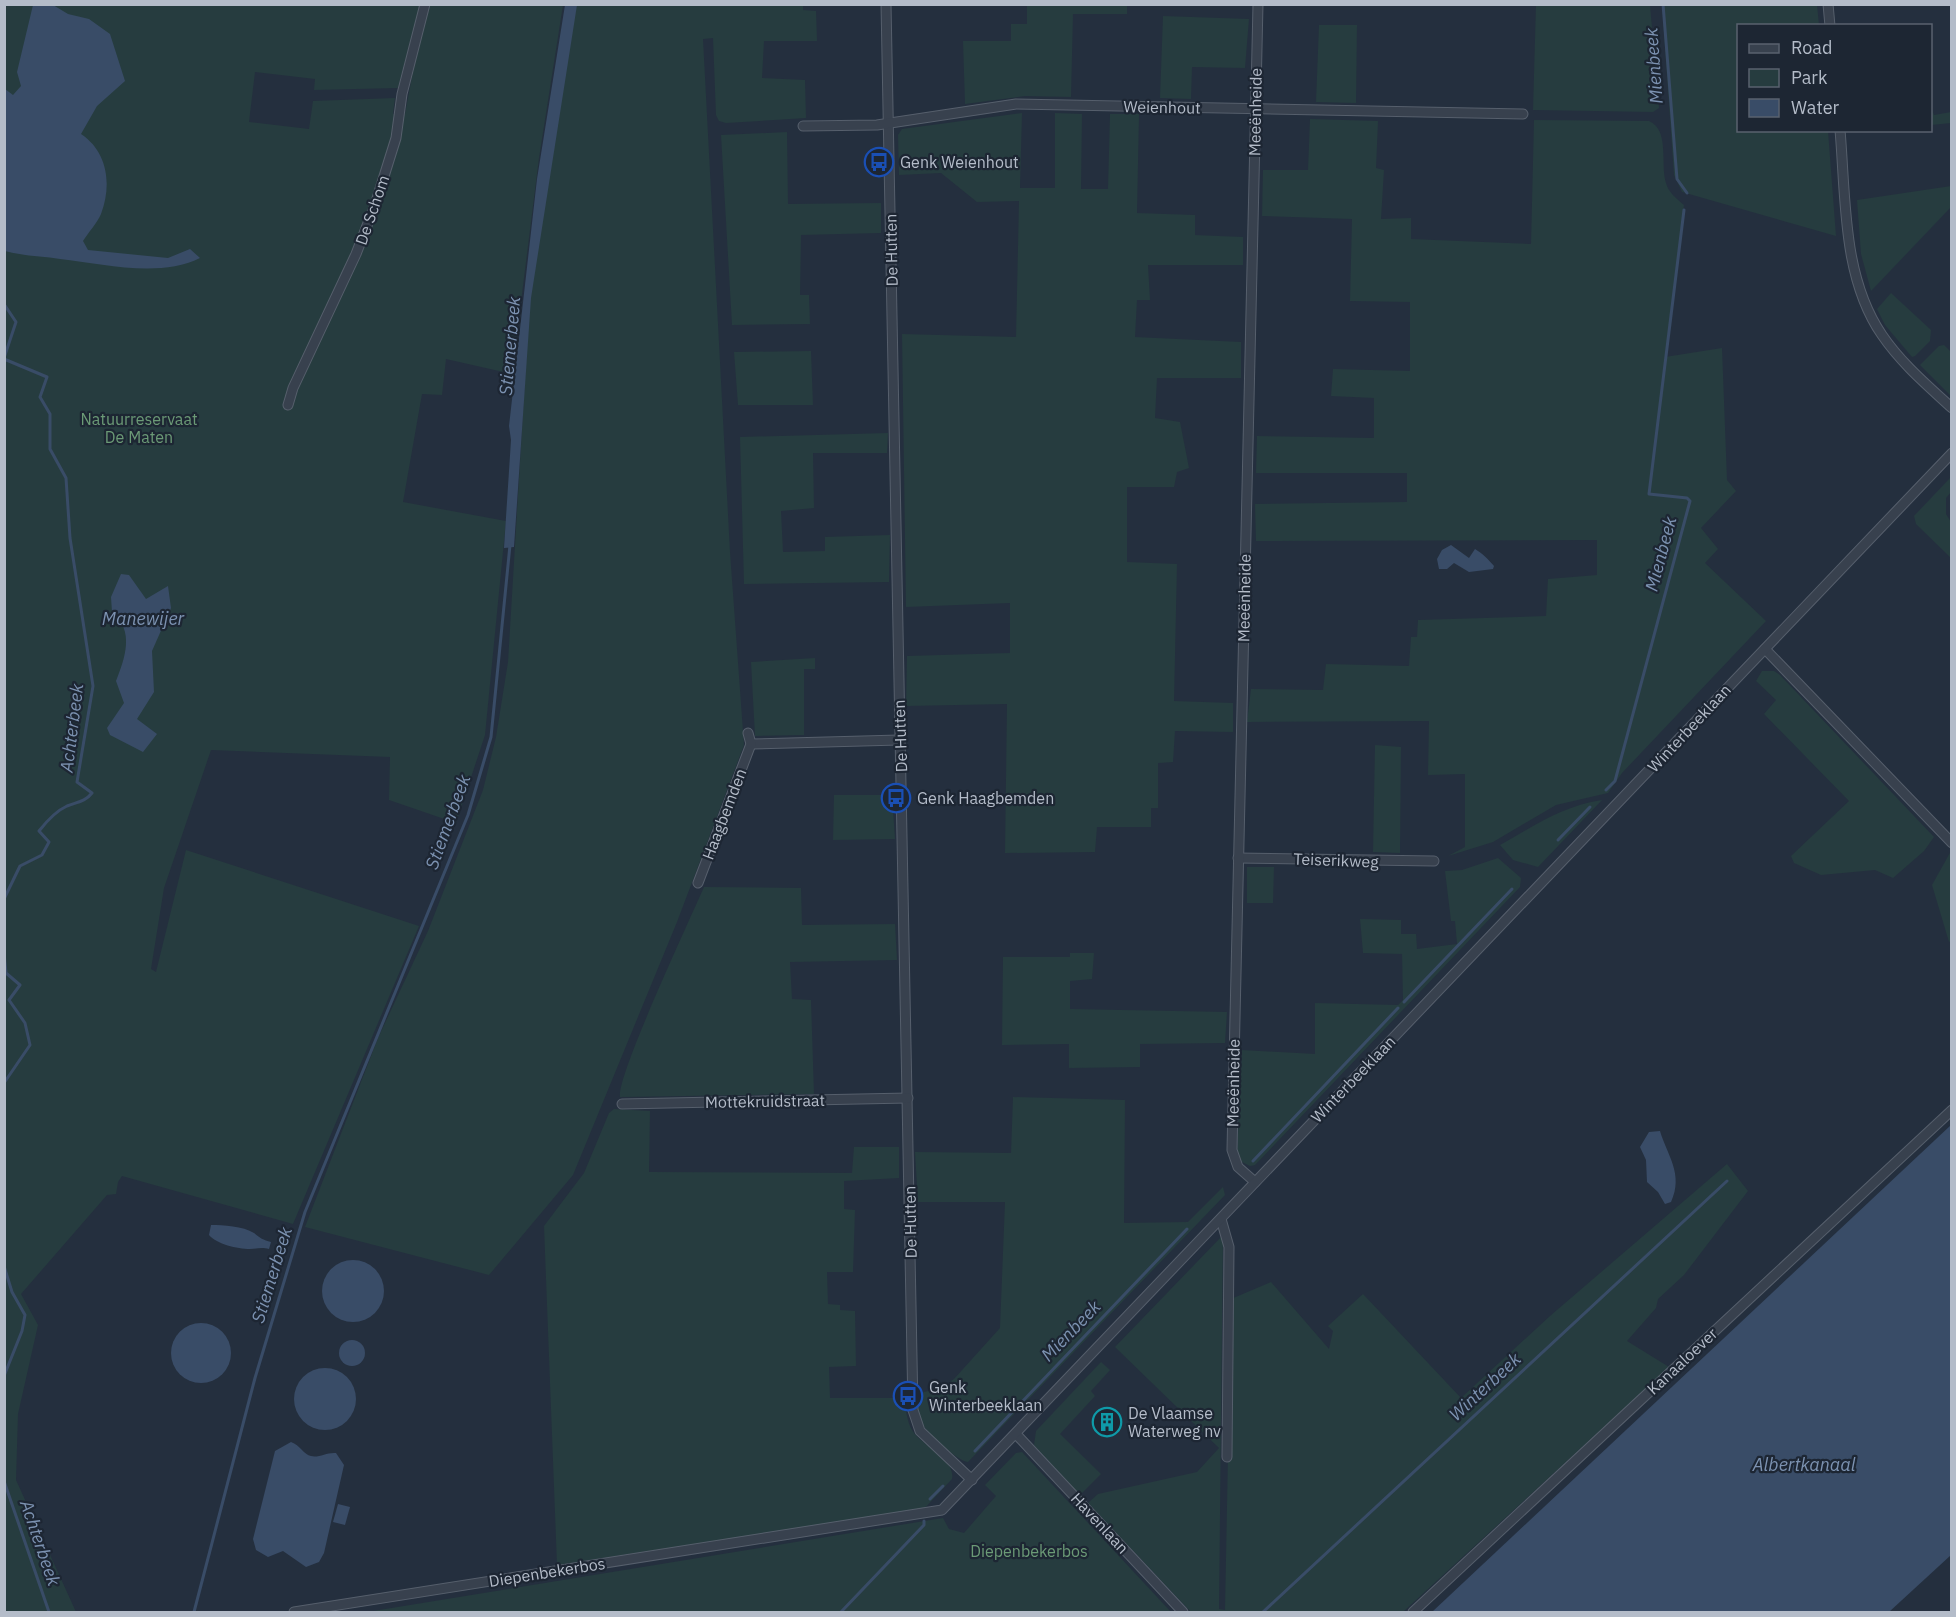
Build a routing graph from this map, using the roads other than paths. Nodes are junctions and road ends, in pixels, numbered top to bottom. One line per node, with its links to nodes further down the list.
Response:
1 (425, 4): 11 (street, De Schom)
2 (886, 4): 8 (street, De Hutten)
3 (1258, 4): 6 (street, Meeënheide)
4 (1828, 4): 5 (street)
5 (1830, 24)
6 (1255, 108): 7 (street, Weienhout); 8 (street, Weienhout); 19 (street, Meeënheide)
7 (1523, 114)
8 (888, 123): 9 (street, Weienhout); 16 (street, De Hutten)
9 (802, 126)
10 (1840, 132): 12 (street)
11 (288, 405)
12 (1952, 408)
13 (1952, 453): 14 (street, Winterbeeklaan)
14 (1765, 649): 18 (street); 25 (street, Winterbeeklaan)
15 (748, 733): 17 (street)
16 (899, 740): 17 (street); 22 (street, De Hutten)
17 (751, 744): 21 (street, Haagbemden)
18 (1952, 843)
19 (1238, 858): 20 (street, Teiserikweg); 25 (street, Meeënheide)
20 (1434, 861)
21 (698, 883)
22 (908, 1098): 23 (street, Mottekruidstraat); 29 (street, De Hutten)
23 (622, 1104)
24 (1952, 1110): 33 (street, Kanaaloever)
25 (1255, 1182): 26 (street, Winterbeeklaan)
26 (1221, 1219): 27 (street, Winterbeeklaan); 28 (street)
27 (1016, 1434): 29 (street, Winterbeeklaan); 32 (street, Havenlaan)
28 (1227, 1457)
29 (972, 1480): 30 (street, Winterbeeklaan)
30 (942, 1510): 31 (street, Diepenbekerbos)
31 (294, 1612)
32 (1183, 1612)
33 (1413, 1612)

